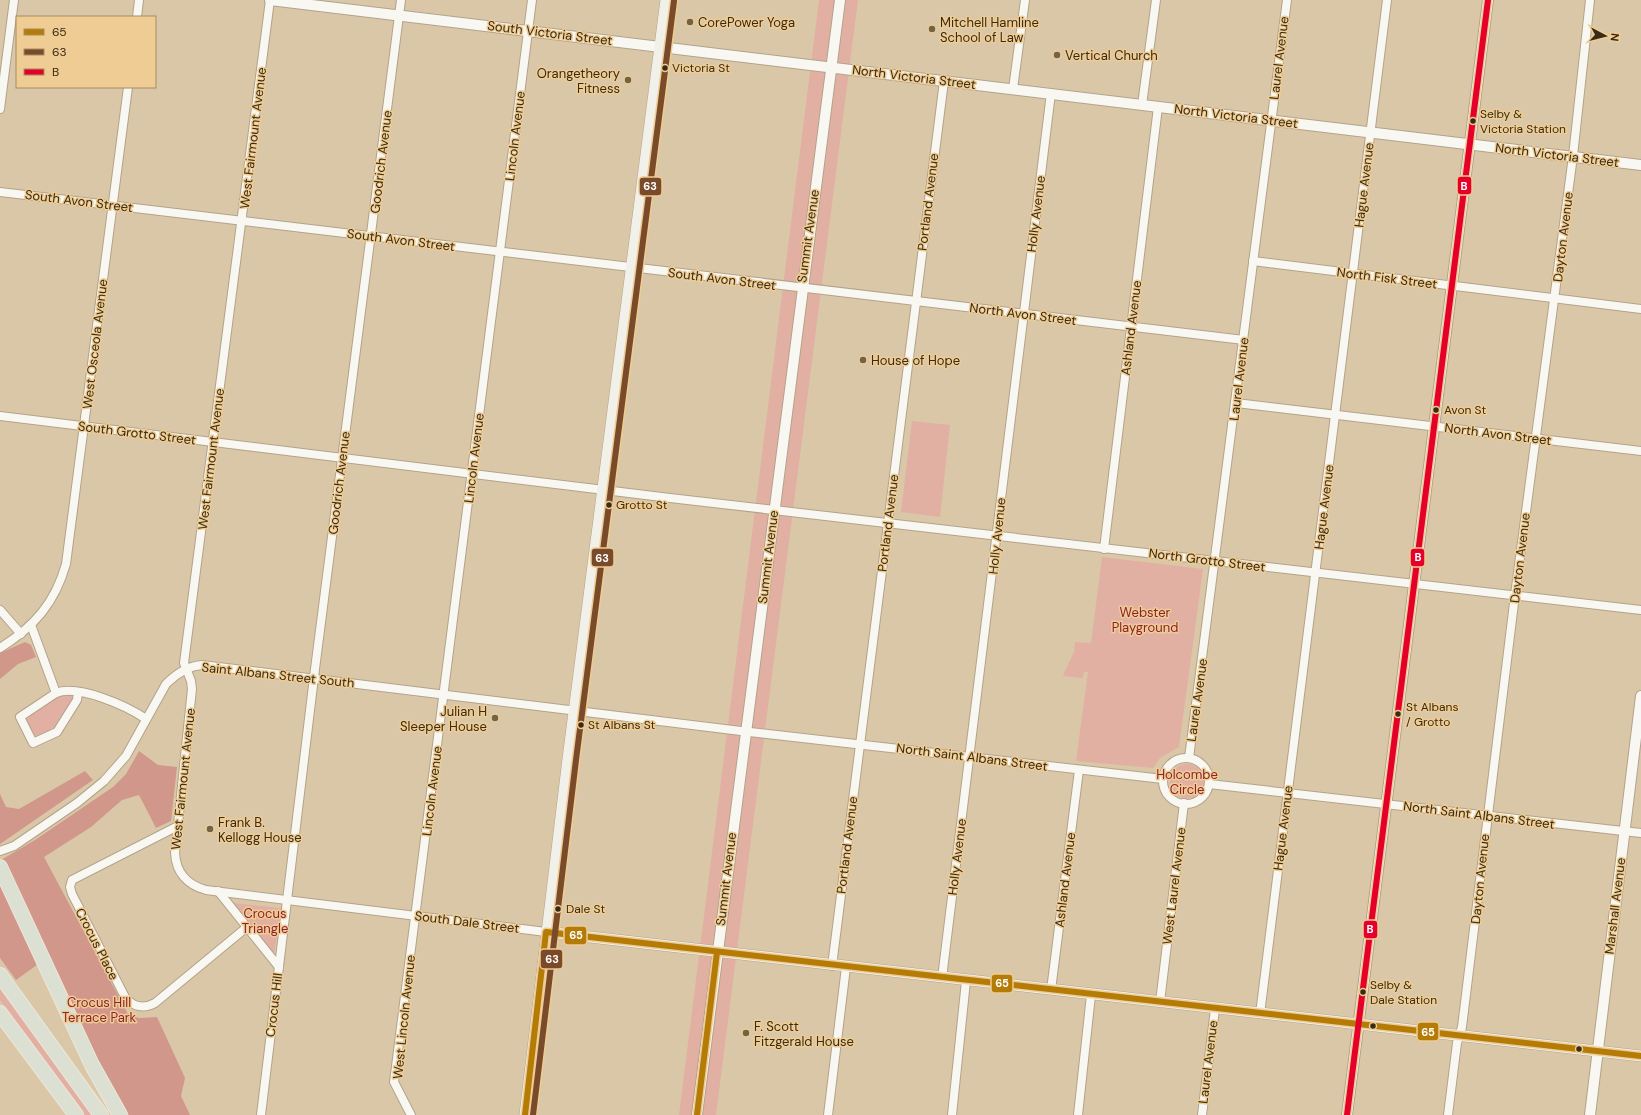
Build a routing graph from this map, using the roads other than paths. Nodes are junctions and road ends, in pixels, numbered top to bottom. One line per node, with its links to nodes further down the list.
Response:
1 (14, 0): 25 (street)
2 (140, 0): 15 (street)
3 (270, 0): 14 (street, South Victoria Street); 33 (street, West Fairmount Avenue)
4 (401, 0): 14 (street, Goodrich Avenue)
5 (532, 0): 16 (street, Lincoln Avenue)
6 (666, 0): 17 (main road)
7 (840, 0): 18 (street, Summit Avenue)
8 (1025, 0): 21 (street)
9 (1156, 0): 23 (street)
10 (1287, 0): 26 (street, Laurel Avenue)
11 (1387, 0): 27 (street, Hague Avenue)
12 (1488, 0): 28 (street)
13 (1590, 0): 29 (street, Dayton Avenue)
14 (399, 15): 16 (street, South Victoria Street); 34 (street, Goodrich Avenue)
15 (137, 16)
16 (528, 31): 17 (street, South Victoria Street); 35 (street, Lincoln Avenue)
17 (660, 47): 18 (street, South Victoria Street); 37 (main road)
18 (831, 67): 19 (street, North Victoria Street); 40 (street, Summit Avenue)
19 (944, 81): 21 (street, North Victoria Street); 42 (street, Portland Avenue)
20 (128, 88): 32 (street, West Osceola Avenue)
21 (1013, 89): 22 (street, North Victoria Street)
22 (1052, 93): 23 (street, North Victoria Street); 44 (street, Holly Avenue)
23 (1142, 105): 24 (street, North Victoria Street)
24 (1158, 107): 26 (street, North Victoria Street); 45 (street, Ashland Avenue)
25 (0, 109)
26 (1272, 120): 27 (street, North Victoria Street); 36 (street, Laurel Avenue)
27 (1371, 132): 28 (street, North Victoria Street); 38 (street, Hague Avenue)
28 (1470, 145): 29 (street, North Victoria Street); 39 (street)
29 (1573, 156): 30 (street, North Victoria Street); 41 (street, Dayton Avenue)
30 (1641, 165)
31 (0, 192): 32 (street, South Avon Street)
32 (113, 206): 33 (street, South Avon Street); 51 (street, West Osceola Avenue)
33 (242, 221): 34 (street, South Avon Street); 53 (street, West Fairmount Avenue)
34 (371, 237): 35 (street, South Avon Street); 55 (street, Goodrich Avenue)
35 (500, 252): 37 (street, South Avon Street); 56 (street, Lincoln Avenue)
36 (1253, 261): 38 (street, North Fisk Street); 46 (street, Laurel Avenue)
37 (632, 268): 40 (street, South Avon Street); 57 (main road)
38 (1353, 274): 39 (street, North Fisk Street); 48 (street, Hague Avenue)
39 (1452, 286): 41 (street, North Fisk Street); 50 (street)
40 (802, 288): 42 (street, North Avon Street); 58 (street, Summit Avenue)
41 (1555, 298): 43 (street, North Fisk Street); 52 (street, Dayton Avenue)
42 (915, 302): 44 (street, North Avon Street); 59 (street, Portland Avenue)
43 (1641, 308)
44 (1023, 314): 45 (street, North Avon Street); 60 (street, Holly Avenue)
45 (1131, 327): 46 (street, North Avon Street); 61 (street, Ashland Avenue)
46 (1244, 340): 47 (street, Laurel Avenue)
47 (1236, 403): 48 (street, North Avon Street); 62 (street, Laurel Avenue)
48 (1335, 415): 50 (street, North Avon Street); 63 (street, Hague Avenue)
49 (0, 416): 51 (street, South Grotto Street)
50 (1434, 426): 52 (street, North Avon Street); 64 (street)
51 (84, 427): 53 (street, South Grotto Street); 68 (street, West Osceola Avenue)
52 (1535, 438): 54 (street, North Avon Street); 65 (street, Dayton Avenue)
53 (214, 442): 55 (street, South Grotto Street); 71 (street, West Fairmount Avenue)
54 (1641, 451)
55 (343, 457): 56 (street, South Grotto Street); 72 (street, Goodrich Avenue)
56 (472, 473): 57 (street, South Grotto Street); 75 (street, Lincoln Avenue)
57 (604, 489): 58 (street, South Grotto Street); 77 (main road)
58 (774, 510): 59 (street, North Grotto Street); 79 (street, Summit Avenue)
59 (888, 524): 60 (street, North Grotto Street); 80 (street, Portland Avenue)
60 (997, 536): 61 (street, North Grotto Street); 81 (street, Holly Avenue)
61 (1104, 548): 62 (street, North Grotto Street)
62 (1215, 561): 63 (street, North Grotto Street); 82 (street, Laurel Avenue)
63 (1315, 573): 64 (street, North Grotto Street); 86 (street, Hague Avenue)
64 (1414, 583): 65 (street, North Grotto Street); 88 (street)
65 (1515, 595): 67 (street, North Grotto Street); 89 (street, Dayton Avenue)
66 (0, 610): 69 (street)
67 (1641, 610)
68 (31, 624): 69 (street, West Osceola Avenue); 74 (street)
69 (21, 634): 70 (street, West Osceola Avenue)
70 (0, 648)
71 (186, 670): 72 (street, Saint Albans Street South); 78 (street, Saint Albans Street South); 90 (street, West Fairmount Avenue)
72 (314, 678): 75 (street, Saint Albans Street South); 96 (street, Goodrich Avenue)
73 (78, 692): 74 (street); 74 (street); 78 (street)
74 (56, 693)
75 (444, 694): 77 (street, Saint Albans Street South); 97 (street, Lincoln Avenue)
76 (1641, 696): 91 (street, Marshall Avenue)
77 (575, 710): 79 (street, North Saint Albans Street); 99 (main road)
78 (146, 719): 93 (street, Saint Albans Street South)
79 (745, 731): 80 (street, North Saint Albans Street); 100 (street, Summit Avenue)
80 (860, 744): 81 (street, North Saint Albans Street); 101 (street, Portland Avenue)
81 (969, 757): 83 (street, North Saint Albans Street); 105 (street, Holly Avenue)
82 (1189, 758): 84 (street); 85 (street)
83 (1079, 770): 84 (street, North Saint Albans Street); 107 (street, Ashland Avenue)
84 (1163, 779): 87 (street)
85 (1209, 784): 86 (street, North Saint Albans Street); 87 (street)
86 (1288, 793): 88 (street, North Saint Albans Street); 112 (street, Hague Avenue)
87 (1184, 803): 109 (street, West Laurel Avenue)
88 (1387, 804): 89 (street, North Saint Albans Street); 113 (street)
89 (1487, 816): 91 (street, North Saint Albans Street); 115 (street, Dayton Avenue)
90 (178, 826): 95 (street, West Fairmount Avenue); 98 (street, Crocus Place)
91 (1624, 831): 92 (street, North Saint Albans Street); 116 (street, Marshall Avenue)
92 (1641, 833)
93 (0, 851)
94 (0, 867): 121 (highway)
95 (218, 891): 96 (street, South Dale Street); 98 (street, Crocus Hill)
96 (286, 900): 97 (street, South Dale Street); 102 (street, Goodrich Avenue)
97 (416, 916): 99 (street, South Dale Street); 123 (street, West Lincoln Avenue)
98 (247, 927): 102 (street, Crocus Hill)
99 (546, 932): 100 (main road, South Dale Street); 124 (main road)
100 (717, 952): 101 (main road, South Dale Street); 125 (street, Summit Avenue)
101 (832, 966): 103 (main road, South Dale Street)
102 (279, 967): 122 (street, Crocus Hill)
103 (846, 967): 105 (main road, South Dale Street); 126 (street)
104 (0, 975): 120 (highway)
105 (942, 978): 106 (main road, South Dale Street)
106 (966, 981): 107 (main road, South Dale Street); 127 (street)
107 (1051, 990): 108 (main road, South Dale Street)
108 (1091, 995): 109 (main road, South Dale Street); 128 (street)
109 (1160, 1002): 110 (main road, South Dale Street)
110 (1214, 1009): 112 (main road, South Dale Street); 129 (street, Laurel Avenue)
111 (0, 1013): 118 (highway)
112 (1260, 1014): 113 (main road, South Dale Street)
113 (1360, 1025): 115 (main road, South Dale Street); 130 (street)
114 (0, 1027): 118 (highway)
115 (1459, 1036): 116 (main road, South Dale Street); 131 (street, Dayton Avenue)
116 (1597, 1051): 117 (main road, South Dale Street); 132 (street, Marshall Avenue)
117 (1641, 1056)
118 (59, 1091): 119 (highway)
119 (76, 1115)
120 (101, 1115)
121 (120, 1115)
122 (261, 1115)
123 (411, 1115)
124 (525, 1115)
125 (697, 1115)
126 (828, 1115)
127 (952, 1115)
128 (1078, 1115)
129 (1202, 1115)
130 (1347, 1115)
131 (1448, 1115)
132 (1590, 1115)

